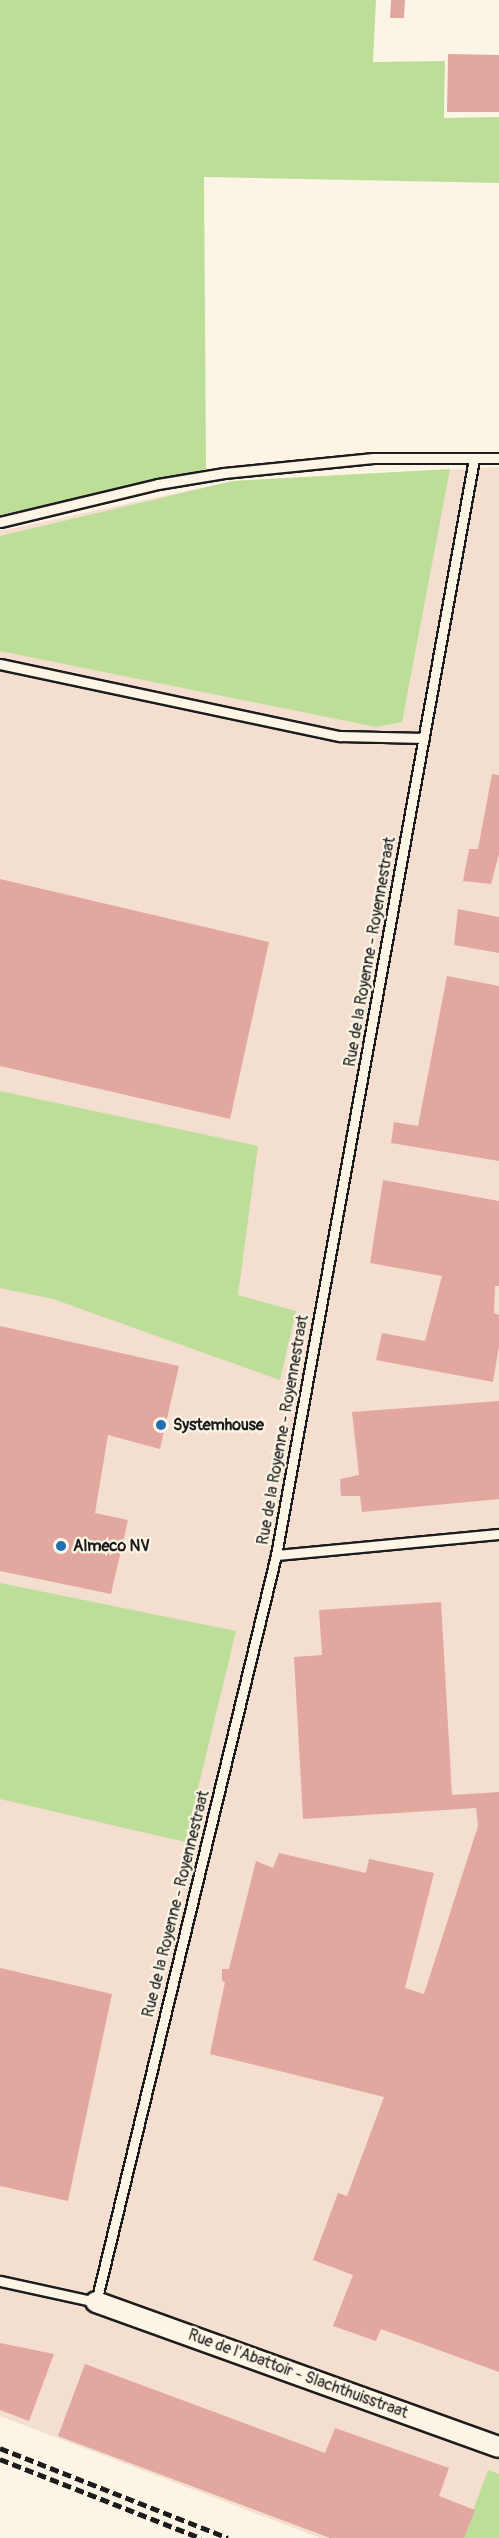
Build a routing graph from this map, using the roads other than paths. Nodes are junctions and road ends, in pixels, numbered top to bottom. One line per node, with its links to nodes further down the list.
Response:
1 (499, 458): 2 (lane)
2 (474, 459): 3 (lane); 5 (lane, Rue de la Royenne - Royennestraat)
3 (0, 522)
4 (0, 664): 5 (lane)
5 (424, 738): 7 (lane, Rue de la Royenne - Royennestraat)
6 (499, 1534): 7 (lane)
7 (276, 1555): 9 (lane, Rue de la Royenne - Royennestraat)
8 (0, 2281): 9 (lane)
9 (96, 2302): 10 (street, Rue de l'Abattoir - Slachthuisstraat)
10 (499, 2447)

